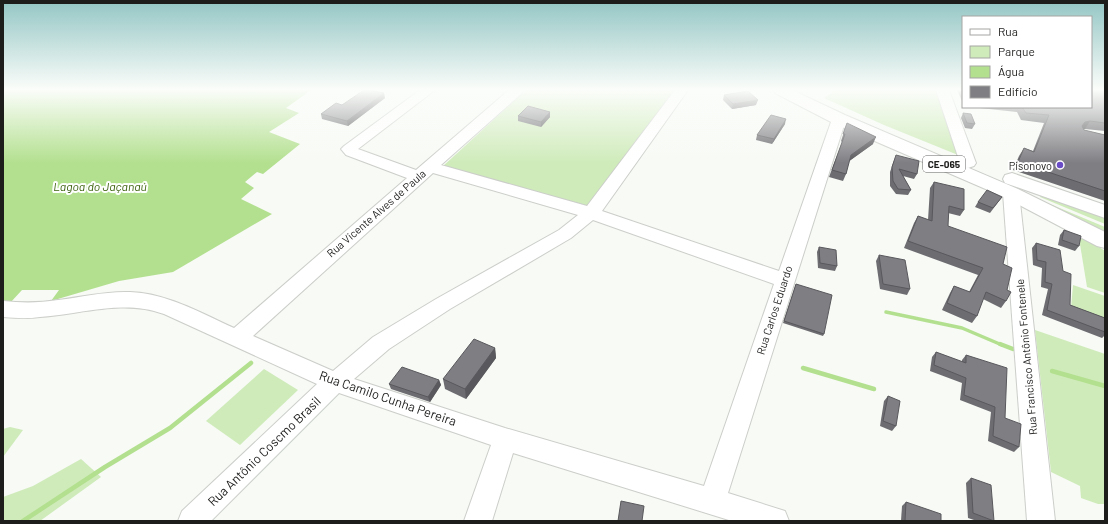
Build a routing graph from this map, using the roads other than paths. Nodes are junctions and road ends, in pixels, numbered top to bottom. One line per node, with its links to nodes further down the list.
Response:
1 (395, 114): 9 (street)
2 (489, 114): 9 (street, Rua Vicente Alves de Paula)
3 (664, 114): 12 (street, Rua Antônio Coscmo Brasil)
4 (830, 114): 7 (main road, CE-065)
5 (853, 114): 8 (main road, CE-065)
6 (951, 114): 8 (street)
7 (839, 119): 10 (main road, CE-065); 14 (street, Rua Carlos Eduardo)
8 (968, 163): 11 (main road, CE-065)
9 (424, 171): 12 (street); 16 (street, Rua Vicente Alves de Paula)
10 (1011, 193): 13 (main road, CE-065); 23 (street, Rua Francisco Antônio Fontenele)
11 (1105, 212)
12 (591, 213): 14 (street); 17 (street, Rua Antônio Coscmo Brasil)
13 (1105, 241)
14 (784, 280): 19 (street, Rua Carlos Eduardo)
15 (3, 309): 16 (street, Rua Camilo Cunha Pereira)
16 (236, 338): 17 (street, Rua Camilo Cunha Pereira)
17 (335, 382): 18 (street, Rua Camilo Cunha Pereira); 21 (street, Rua Antônio Coscmo Brasil)
18 (505, 439): 19 (street, Rua Camilo Cunha Pereira); 22 (street)
19 (712, 501): 20 (street, Rua Camilo Cunha Pereira)
20 (758, 518)
21 (192, 521)
22 (478, 521)
23 (1041, 521)

